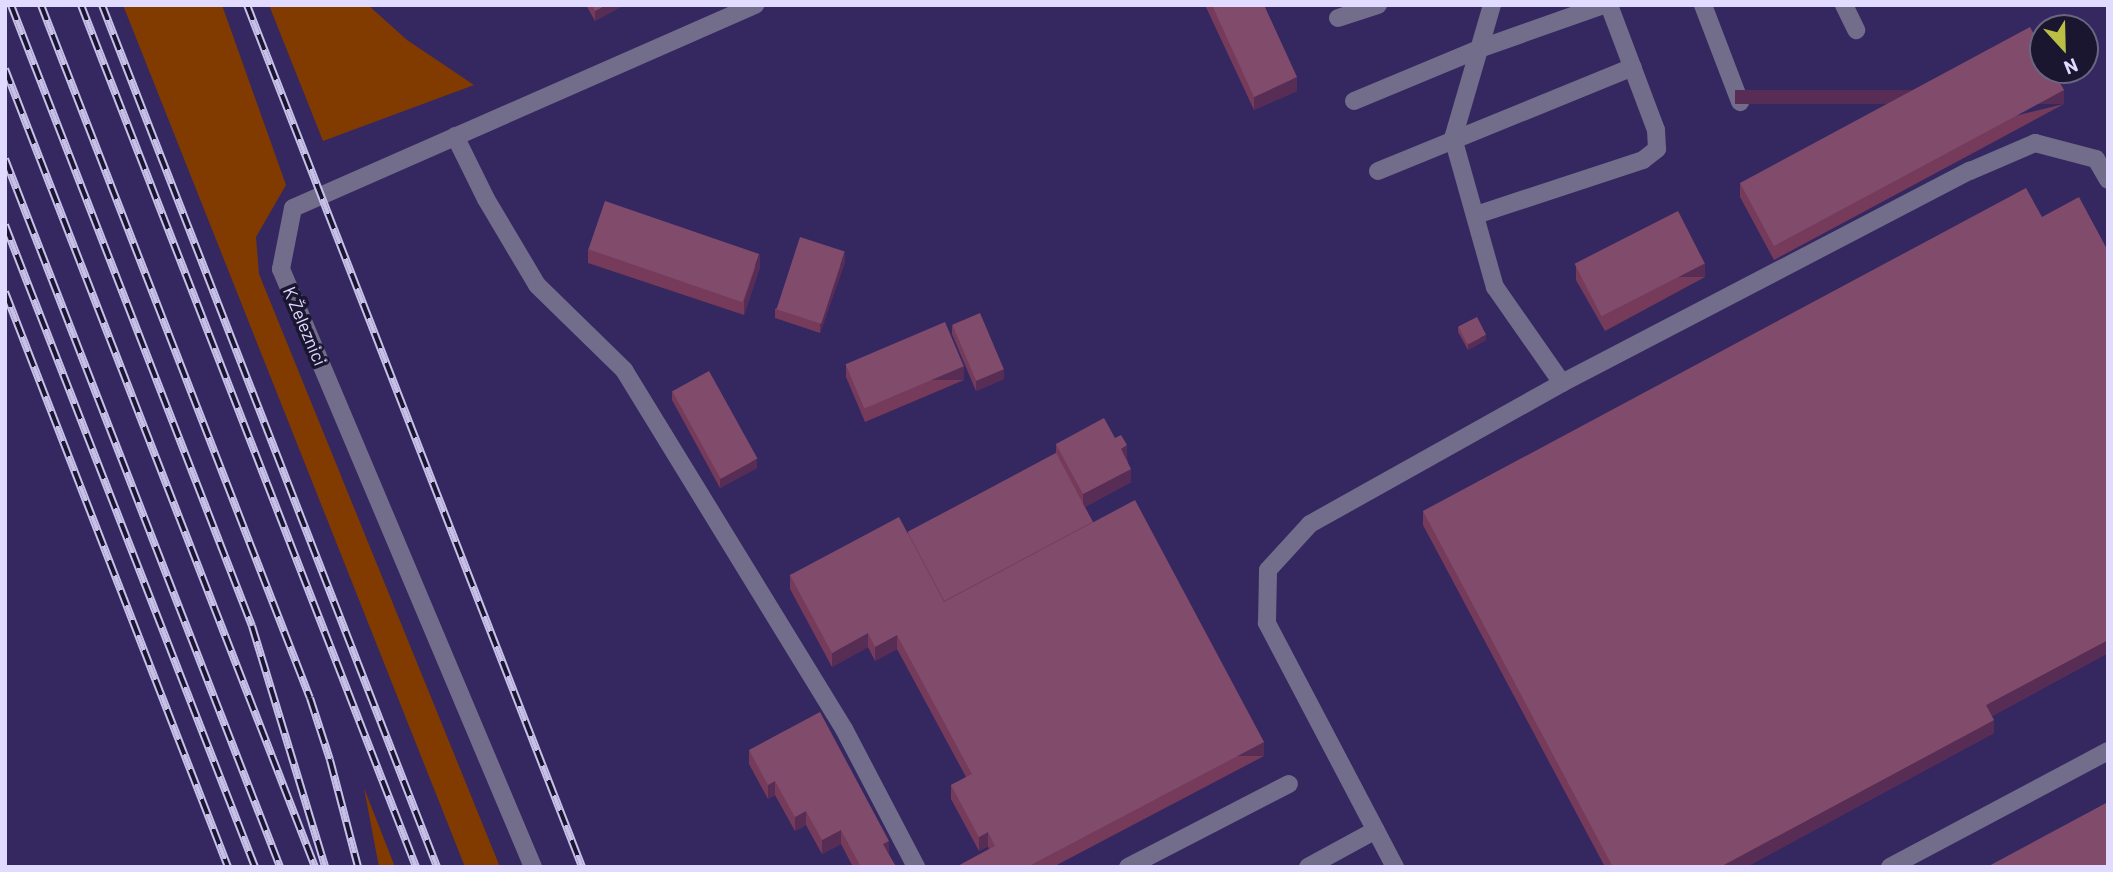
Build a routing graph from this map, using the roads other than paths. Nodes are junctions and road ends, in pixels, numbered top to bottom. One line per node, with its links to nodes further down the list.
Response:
1 (755, 5): 14 (street, K Železnici)
2 (1378, 5): 8 (street)
3 (1492, 5): 10 (street)
4 (1603, 5): 10 (street)
5 (1609, 5): 11 (street)
6 (1703, 5): 13 (street)
7 (1844, 5): 9 (street)
8 (1338, 18)
9 (1856, 30)
10 (1479, 49): 12 (street); 15 (street)
11 (1633, 67): 15 (street); 18 (street)
12 (1354, 101)
13 (1740, 102)
14 (455, 136): 23 (street, K Železnici); 24 (street)
15 (1453, 138): 16 (street); 18 (street)
16 (1378, 171)
17 (2108, 180): 19 (street)
18 (1476, 215): 19 (street)
19 (1562, 383): 22 (street)
20 (2108, 751): 28 (street)
21 (1289, 784): 25 (street)
22 (1376, 830): 26 (street); 27 (street)
23 (533, 867)
24 (916, 867)
25 (1128, 867)
26 (1308, 867)
27 (1395, 867)
28 (1890, 867)

